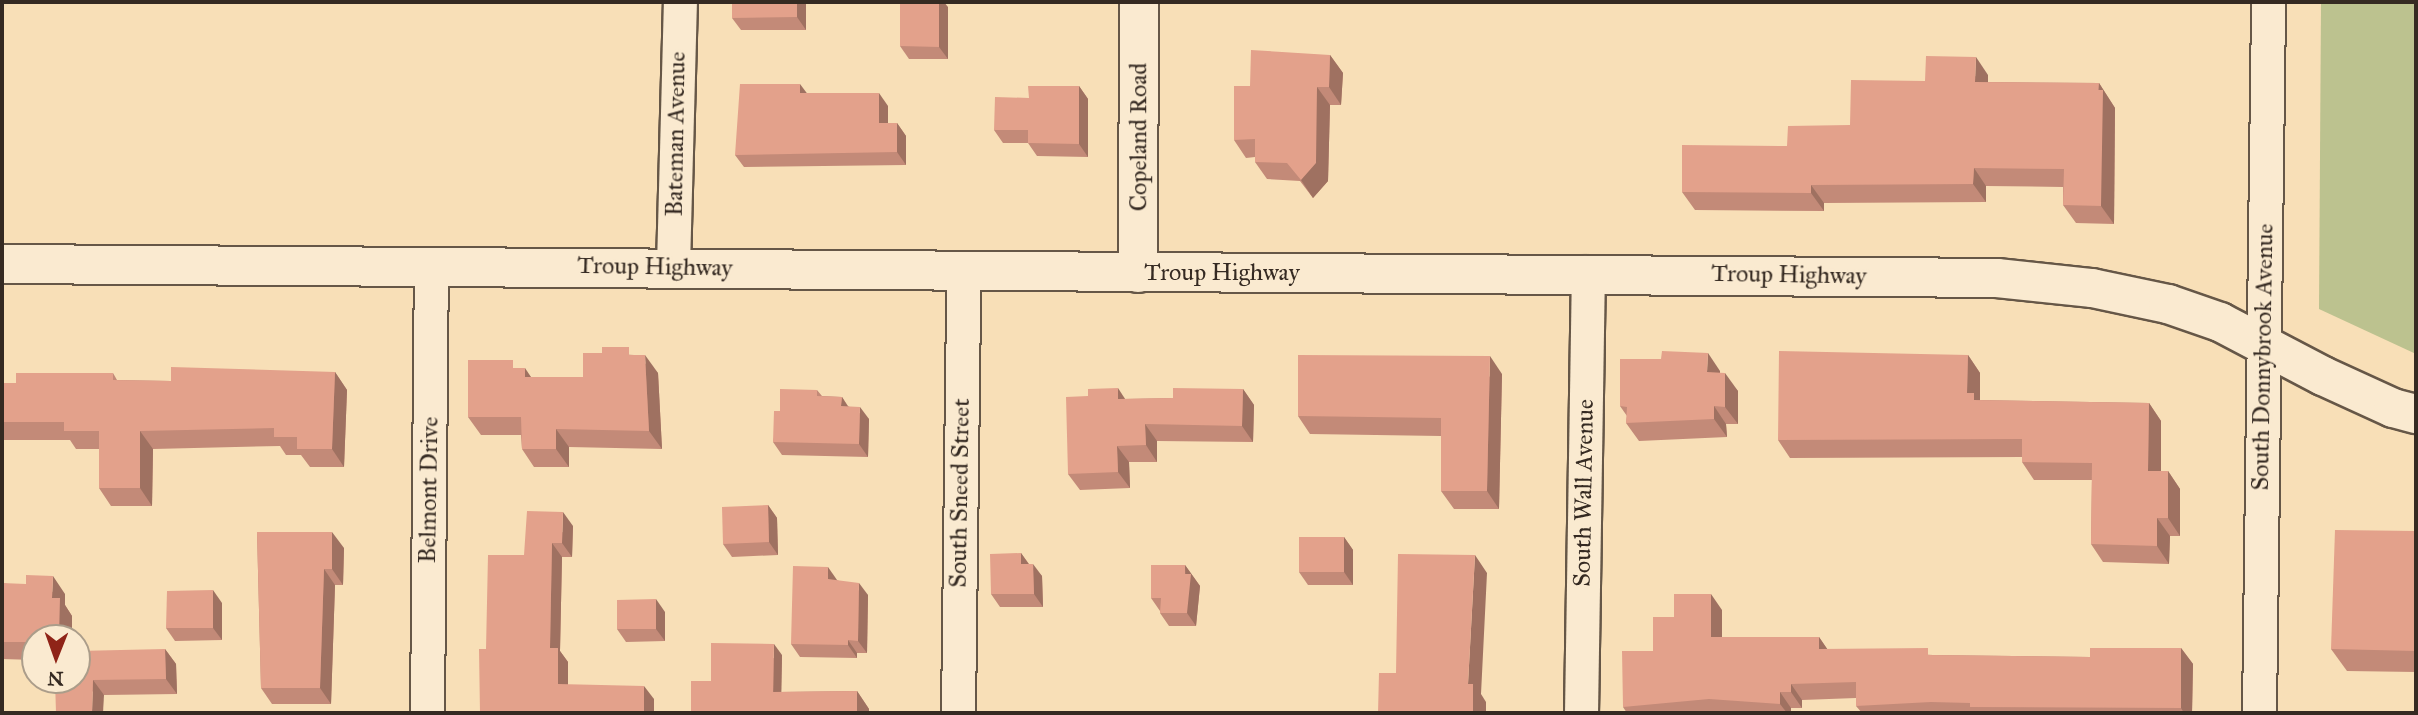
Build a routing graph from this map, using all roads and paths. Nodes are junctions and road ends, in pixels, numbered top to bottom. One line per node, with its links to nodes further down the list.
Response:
1 (680, 2): 6 (street, Bateman Avenue)
2 (1139, 2): 9 (main road, Copeland Road)
3 (2268, 2): 10 (street, South Donnybrook Avenue)
4 (2, 264): 5 (main road, Troup Highway)
5 (431, 266): 6 (main road, Troup Highway); 12 (street, Belmont Drive)
6 (673, 266): 8 (main road, Troup Highway)
7 (1588, 272): 9 (main road, Troup Highway); 10 (main road, Troup Highway); 14 (street, South Wall Avenue)
8 (962, 273): 9 (main road, Troup Highway); 13 (street, South Sneed Street)
9 (1138, 273)
10 (2262, 346): 11 (main road, Troup Highway); 15 (street, South Donnybrook Avenue)
11 (2416, 414)
12 (427, 713)
13 (958, 713)
14 (1581, 713)
15 (2259, 713)

